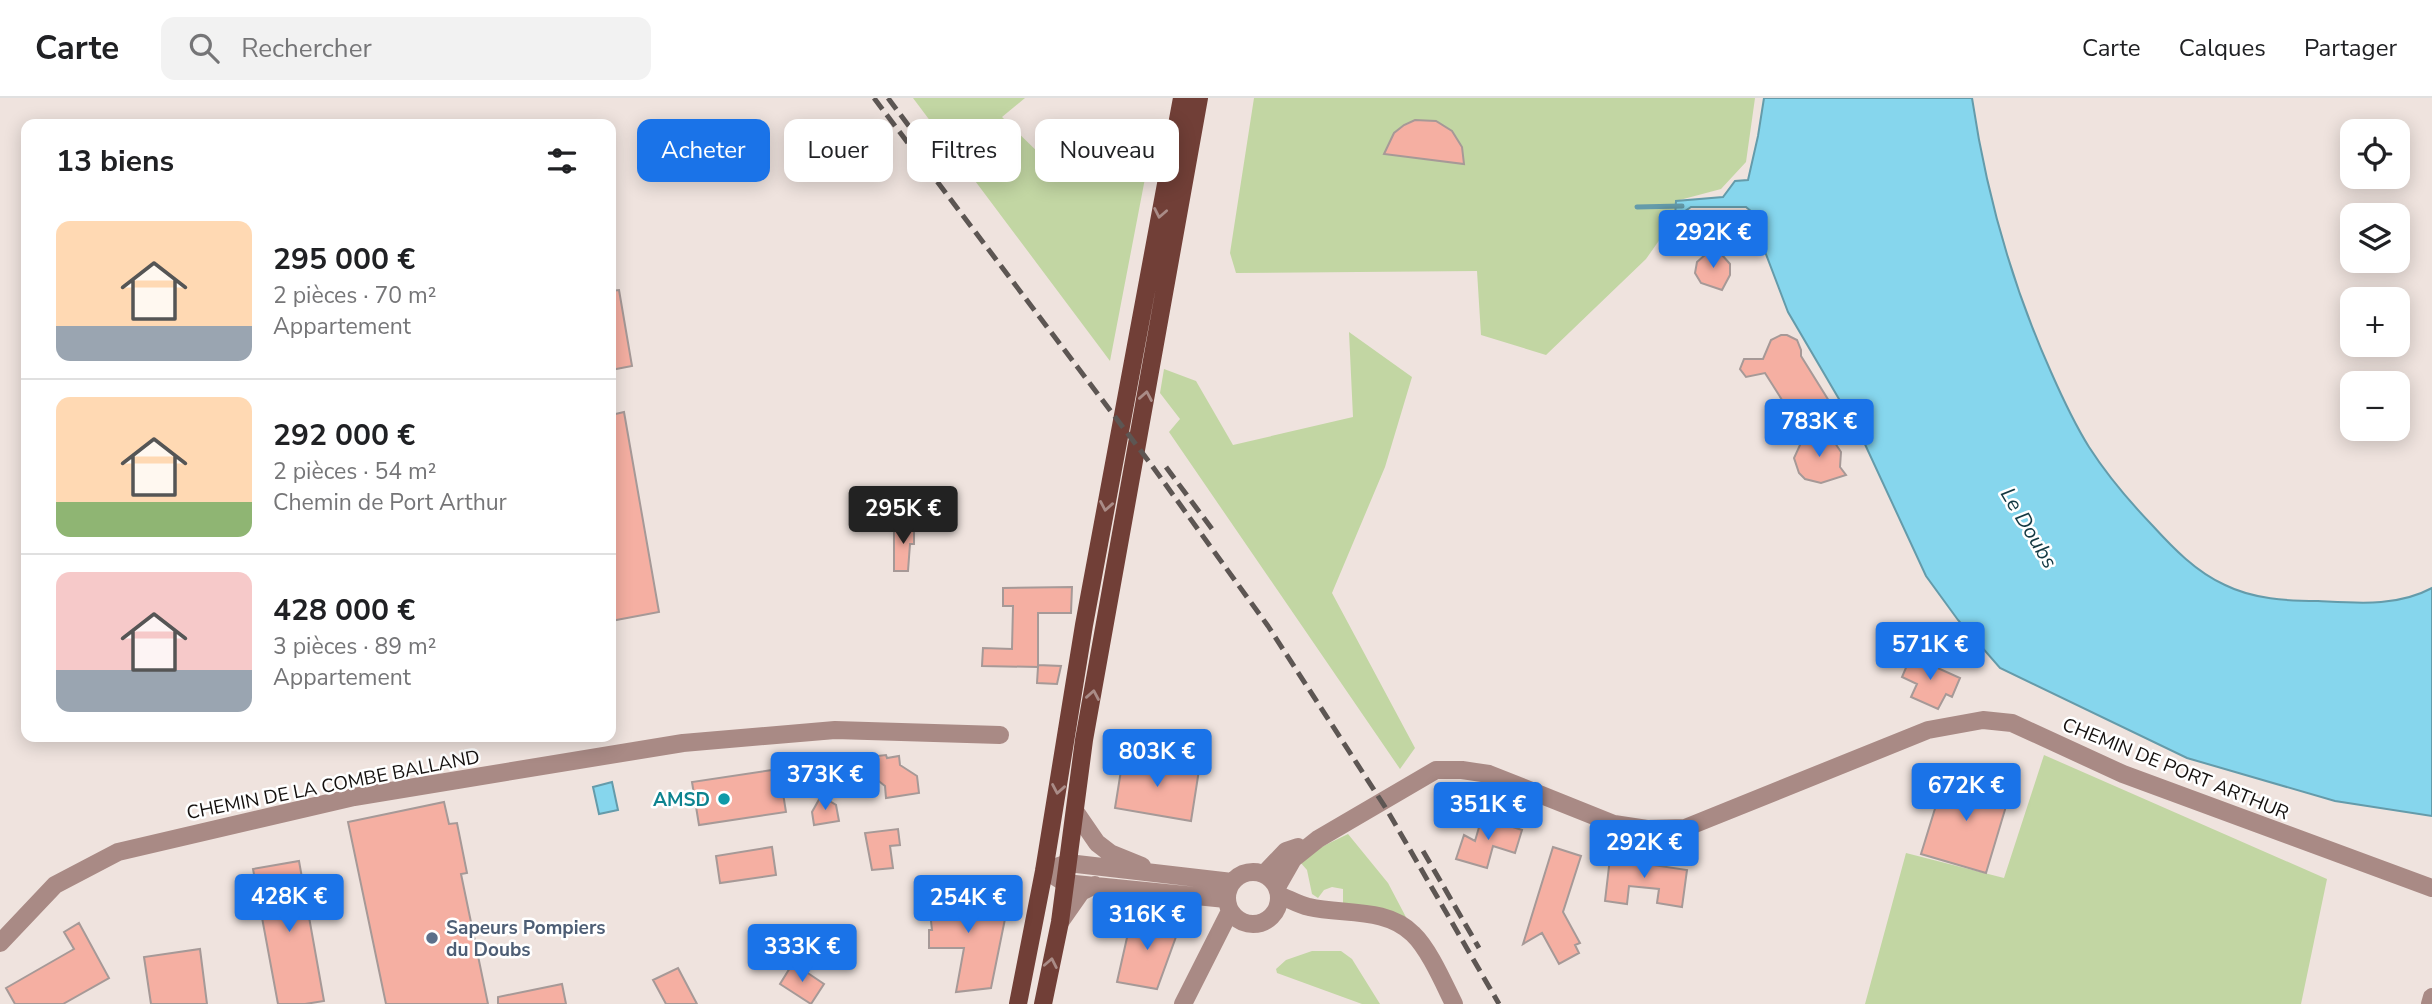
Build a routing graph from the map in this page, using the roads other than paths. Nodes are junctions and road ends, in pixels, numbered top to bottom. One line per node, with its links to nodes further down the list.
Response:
1 (1182, 98): 6 (main road, one-way to 6)
2 (1199, 98): 4 (main road, one-way to 2)
3 (1000, 735): 17 (street, CHEMIN DE LA COMBE BALLAND)
4 (1075, 811): 5 (main road); 7 (street)
5 (1068, 863): 6 (street); 7 (street); 8 (main road)
6 (1044, 871): 8 (street); 20 (main road)
7 (1157, 874): 12 (street)
8 (1065, 883): 9 (street); 15 (main road)
9 (1095, 885): 12 (street); 15 (street)
10 (1273, 885): 11 (street, CHEMIN DE PORT ARTHUR); 12 (street); 13 (street); 14 (street)
11 (2432, 888)
12 (1229, 898): 16 (street); 18 (street)
13 (1309, 907): 14 (street); 23 (street)
14 (1269, 918): 16 (street)
15 (1060, 922): 21 (main road, one-way to 15)
16 (1247, 923): 18 (street)
17 (0, 943)
18 (1209, 953): 22 (street)
19 (2432, 997): 24 (street)
20 (1018, 1004)
21 (1043, 1004)
22 (1184, 1004)
23 (1454, 1004)
24 (2430, 1004)

